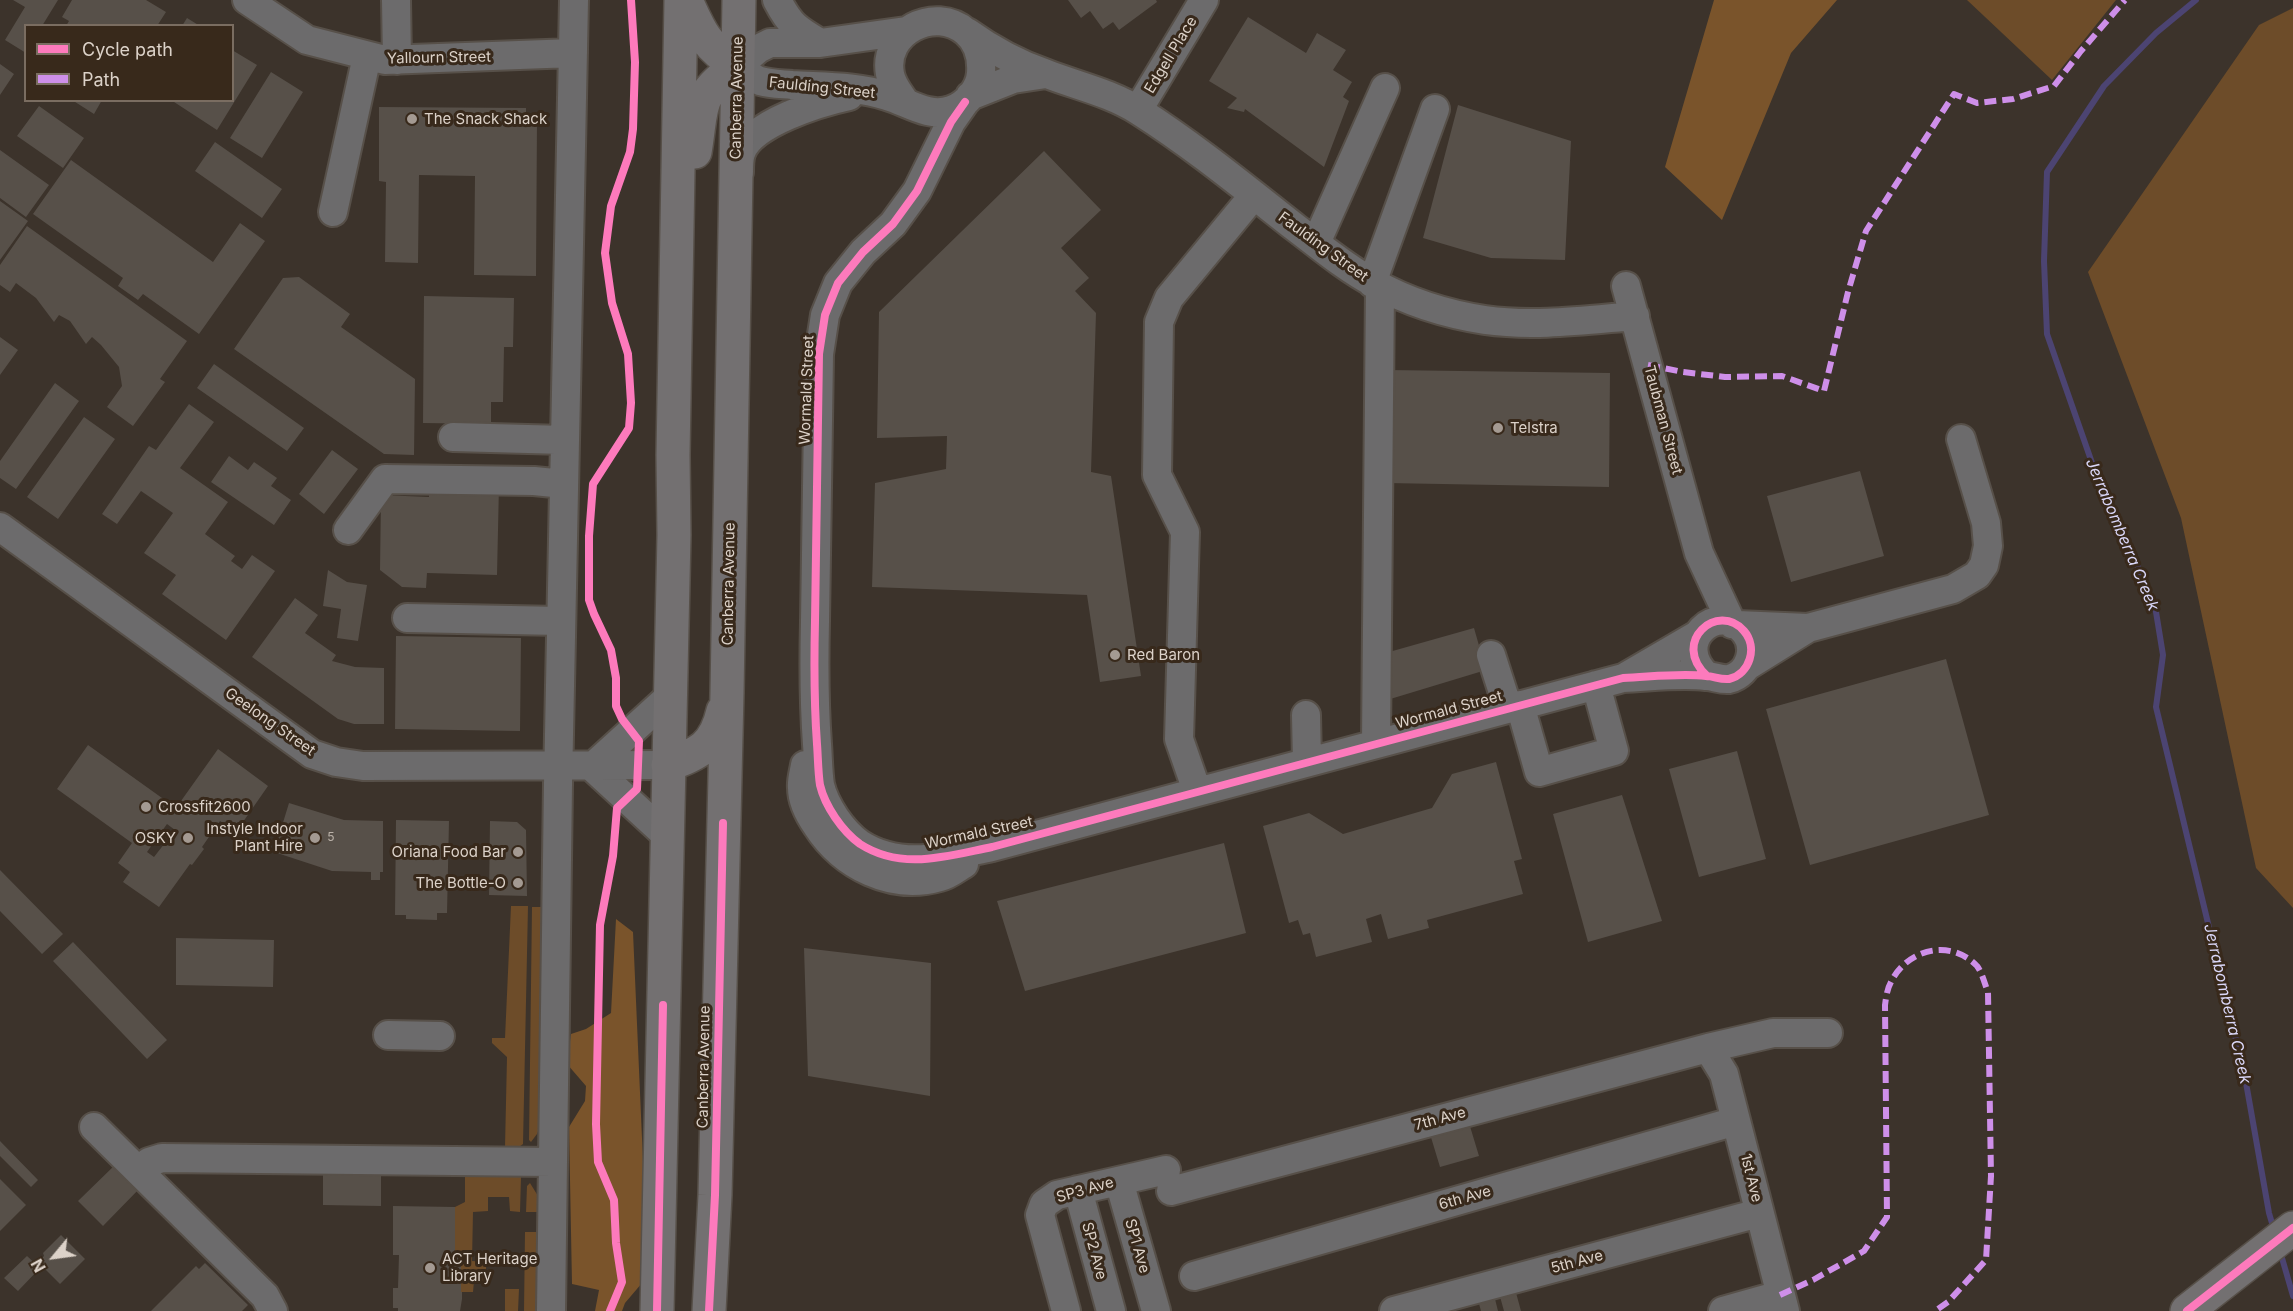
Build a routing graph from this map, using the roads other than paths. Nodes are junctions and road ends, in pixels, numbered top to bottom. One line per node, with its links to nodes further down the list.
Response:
1 (396, 0): 14 (street)
2 (574, 0): 12 (street)
3 (681, 0): 29 (highway)
4 (686, 0): 15 (highway)
5 (739, 0): 15 (highway, Canberra Avenue)
6 (777, 0): 11 (street)
7 (1204, 0): 22 (street, Edgell Place)
8 (262, 4): 13 (street, Yallourn Street)
9 (906, 31): 10 (street); 11 (street); 20 (street)
10 (967, 32): 16 (street, Faulding Street); 19 (street)
11 (820, 43): 15 (street)
12 (573, 53): 14 (street, Yallourn Street); 35 (street)
13 (367, 56): 14 (street, Yallourn Street); 26 (street)
14 (398, 60)
15 (738, 66): 18 (street, Faulding Street); 25 (highway, Canberra Avenue); 29 (highway)
16 (1046, 74): 19 (street, Faulding Street); 22 (street, Faulding Street)
17 (1385, 88): 28 (street)
18 (872, 91): 20 (street, Faulding Street); 25 (street)
19 (968, 99): 20 (street); 24 (street, Wormald Street)
20 (913, 106): 24 (street, Wormald Street)
21 (1435, 109): 30 (street)
22 (1138, 110): 23 (street, Faulding Street)
23 (1247, 190): 27 (street); 28 (street, Faulding Street); 59 (street)
24 (916, 191): 59 (street, Wormald Street)
25 (736, 199): 50 (highway, Canberra Avenue)
26 (333, 212)
27 (1201, 231)
28 (1316, 243): 30 (street, Faulding Street)
29 (676, 269): 51 (highway)
30 (1376, 284): 32 (street, Faulding Street); 54 (street)
31 (1626, 286): 32 (street, Taubman Street)
32 (1635, 316): 39 (street, Taubman Street)
33 (453, 437): 35 (street)
34 (1961, 439): 43 (street, Wormald Street)
35 (565, 440): 36 (street)
36 (564, 484): 38 (street); 41 (street)
37 (0, 527): 57 (street, Geelong Street)
38 (348, 530)
39 (1700, 553): 42 (street, Taubman Street); 44 (street, Taubman Street)
40 (407, 618): 41 (street)
41 (561, 621): 57 (street)
42 (1735, 624): 43 (street, Wormald Street); 44 (street, Wormald Street); 46 (street)
43 (1808, 628): 46 (street, Wormald Street)
44 (1700, 631): 47 (street); 48 (street, Wormald Street)
45 (1491, 655): 52 (street)
46 (1747, 666): 47 (street, Wormald Street)
47 (1707, 676): 48 (street, Wormald Street)
48 (1623, 678): 49 (street, Wormald Street)
49 (1596, 685): 52 (street, Wormald Street); 52 (street)
50 (727, 693): 56 (highway); 60 (highway, Canberra Avenue)
51 (670, 696): 56 (highway); 58 (street)
52 (1514, 707): 54 (street, Wormald Street)
53 (1306, 715): 55 (street)
54 (1376, 743): 55 (street, Wormald Street)
55 (1306, 762): 59 (street, Wormald Street)
56 (668, 765): 58 (street, Geelong Street); 60 (highway); 61 (highway)
57 (558, 767): 58 (street, Geelong Street); 68 (street)
58 (592, 767): 61 (street)
59 (1197, 791)
60 (723, 823): 80 (highway, Canberra Avenue)
61 (667, 836): 79 (highway)
62 (1828, 1033): 65 (street, 7th Ave)
63 (388, 1035): 64 (street)
64 (440, 1036)
65 (1708, 1048): 66 (street, 1st Ave); 70 (street, 7th Ave)
66 (1736, 1121): 73 (street, 1st Ave); 75 (street, 6th Ave)
67 (94, 1127): 69 (street)
68 (552, 1162): 69 (street); 78 (street)
69 (139, 1171): 77 (street)
70 (1168, 1180): 71 (street, SP3 Ave)
71 (1119, 1181): 72 (street, SP3 Ave); 83 (street, SP1 Ave)
72 (1077, 1190): 81 (street, SP3 Ave); 82 (street, SP2 Ave)
73 (1759, 1213): 76 (street, 1st Ave); 84 (street, 5th Ave)
74 (2293, 1228): 86 (highway)
75 (1194, 1276)
76 (1783, 1303): 85 (street)
77 (273, 1311)
78 (551, 1311)
79 (657, 1311)
80 (709, 1311)
81 (1066, 1311)
82 (1111, 1311)
83 (1156, 1311)
84 (1394, 1311)
85 (1724, 1311)
86 (2187, 1311)

